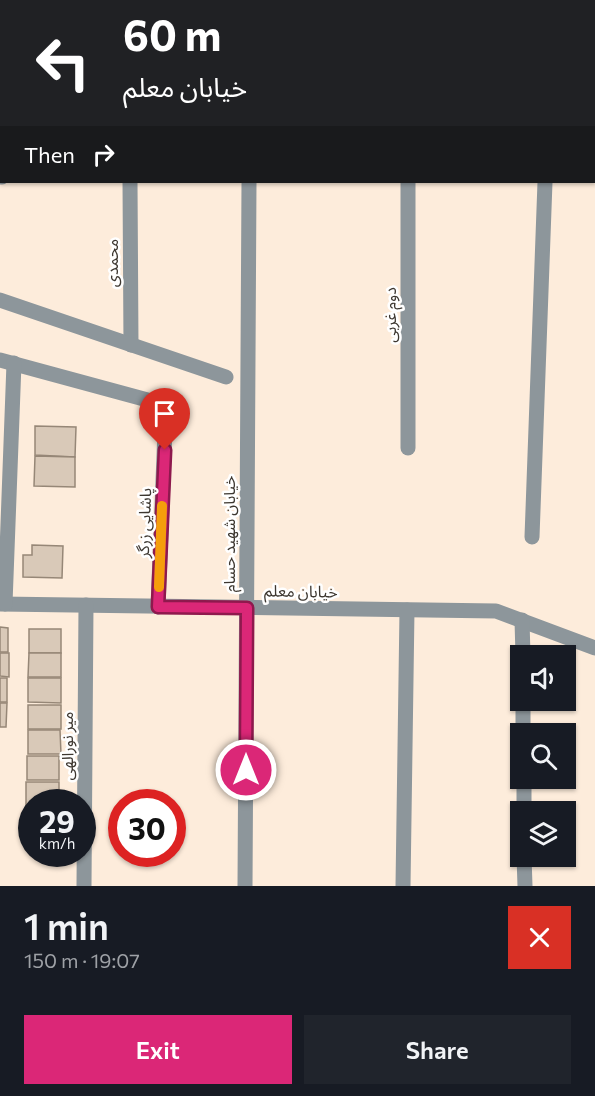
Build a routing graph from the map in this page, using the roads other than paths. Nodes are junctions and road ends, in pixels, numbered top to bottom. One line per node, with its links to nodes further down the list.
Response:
1 (130, 183): 6 (street, محمدی)
2 (249, 183): 14 (street, خیابان شهید حسام)
3 (408, 183): 9 (street, دوم غربی)
4 (545, 183): 10 (street)
5 (0, 300): 6 (street)
6 (131, 345): 8 (street)
7 (7, 361): 11 (street); 13 (street, پاشایی زرگر)
8 (226, 377)
9 (408, 448)
10 (531, 537)
11 (3, 604): 12 (street, خیابان معلم)
12 (86, 605): 13 (street, خیابان معلم); 20 (street, میر نورالهی)
13 (158, 607): 14 (street, خیابان معلم)
14 (247, 608): 15 (street, خیابان معلم); 21 (street, خیابان شهید حسام)
15 (407, 610): 16 (street, خیابان معلم); 22 (street)
16 (522, 620): 17 (street); 18 (street, خیابان معلم)
17 (523, 645)
18 (595, 648)
19 (524, 867): 23 (street)
20 (84, 886)
21 (245, 886)
22 (403, 886)
23 (525, 886)

